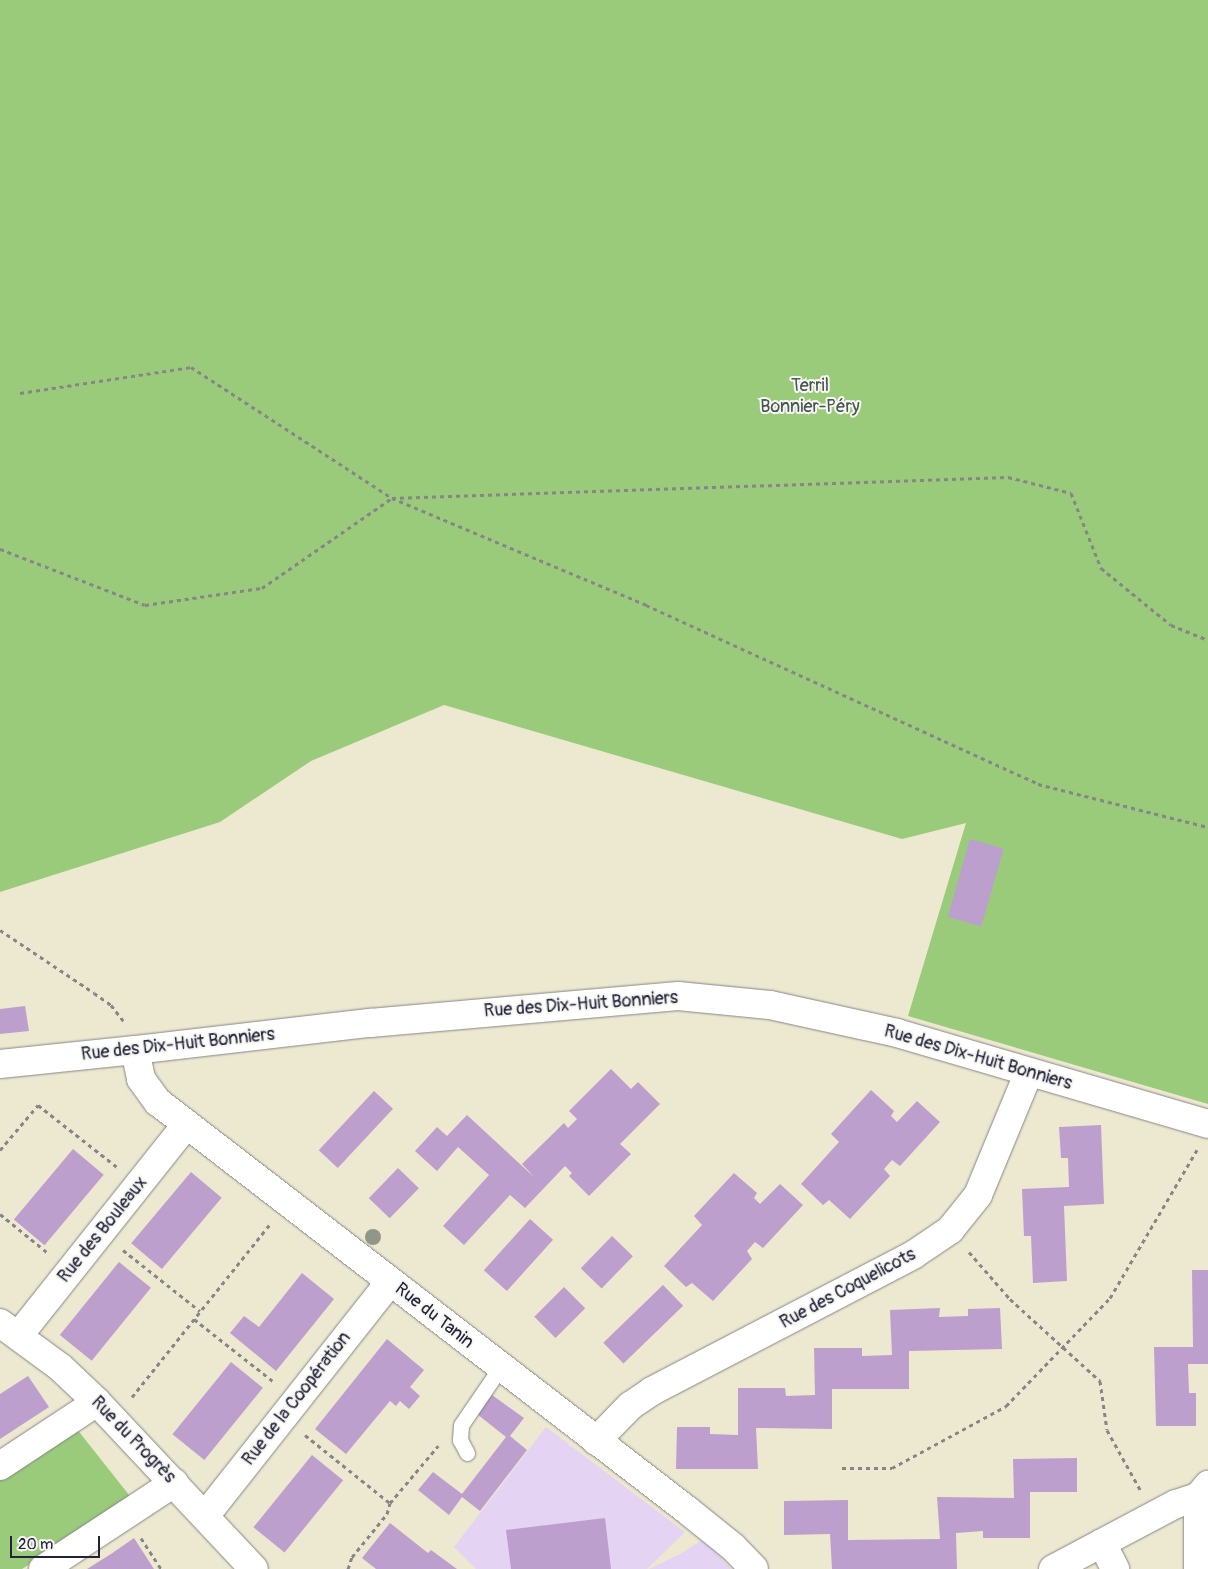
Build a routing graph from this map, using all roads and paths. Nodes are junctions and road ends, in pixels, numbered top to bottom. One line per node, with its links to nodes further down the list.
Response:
1 (20, 393): 2 (path)
2 (392, 498): 3 (path); 4 (path); 5 (path)
3 (0, 549)
4 (1208, 640)
5 (1208, 827)
6 (0, 930): 7 (path)
7 (133, 1050): 8 (street, Rue des Dix-Huit Bonniers); 9 (street, Rue des Dix-Huit Bonniers); 10 (street, Rue du Tanin)
8 (0, 1064)
9 (1029, 1072): 11 (street, Rue des Dix-Huit Bonniers); 16 (street, Rue des Coquelicots)
10 (186, 1125): 13 (street, Rue des Bouleaux); 14 (street, Rue du Tanin)
11 (1203, 1135): 23 (path)
12 (0, 1150): 13 (path)
13 (139, 1184): 17 (street, Rue des Bouleaux)
14 (287, 1203): 19 (street, Rue du Tanin); 20 (path)
15 (0, 1214): 18 (path)
16 (950, 1230): 23 (path); 28 (street, Rue des Coquelicots)
17 (101, 1232): 18 (street, Rue des Bouleaux); 20 (path)
18 (70, 1270): 22 (street, Rue des Bouleaux)
19 (390, 1282): 24 (street, Rue du Tanin); 25 (street, Rue de la Coopération)
20 (200, 1311): 21 (path)
21 (194, 1319): 25 (path); 26 (path)
22 (9, 1329): 26 (street, Rue du Progrès)
23 (1063, 1347): 31 (path); 35 (path)
24 (500, 1368): 27 (lane); 28 (street, Rue du Tanin)
25 (290, 1408): 34 (path); 37 (street, Rue de la Coopération)
26 (106, 1410): 30 (street); 32 (street, Rue du Progrès)
27 (460, 1425): 29 (lane); 34 (path)
28 (596, 1441): 43 (street, Rue du Tanin)
29 (467, 1453)
30 (0, 1466)
31 (842, 1468)
32 (174, 1483): 36 (street); 37 (street, Rue du Progrès)
33 (1203, 1491): 35 (street); 46 (street)
34 (390, 1503): 42 (path)
35 (1155, 1515): 38 (street)
36 (126, 1516): 39 (street); 40 (path)
37 (205, 1516): 41 (street, Rue du Progrès)
38 (1102, 1543): 44 (street); 45 (street)
39 (43, 1569)
40 (161, 1569)
41 (254, 1569)
42 (348, 1569)
43 (754, 1569)
44 (1053, 1569)
45 (1115, 1569)
46 (1198, 1569)

